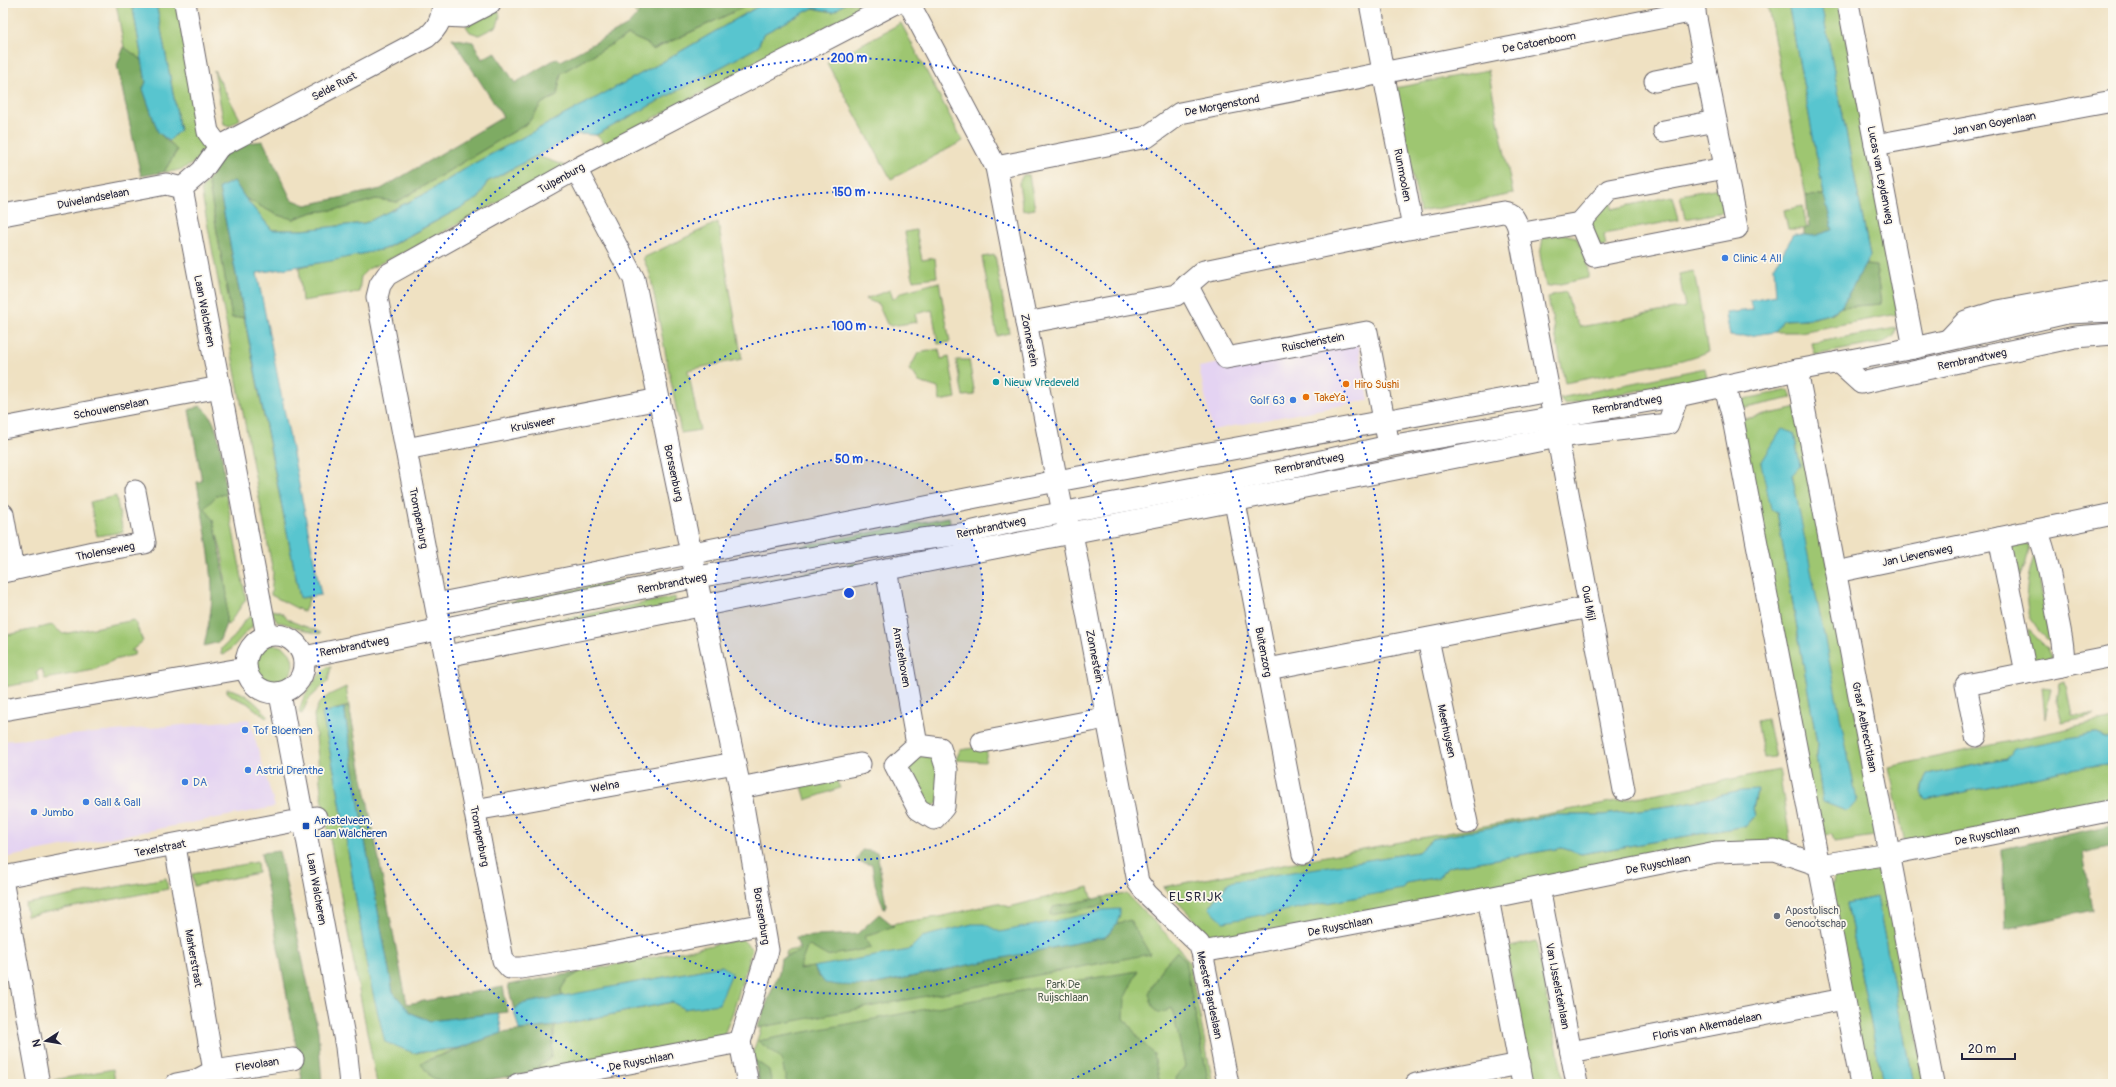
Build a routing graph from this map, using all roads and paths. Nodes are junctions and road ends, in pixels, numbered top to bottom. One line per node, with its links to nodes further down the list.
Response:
1 (185, 3): 16 (street)
2 (490, 3): 8 (street, Selde Rust)
3 (896, 3): 19 (street, Tulpenburg)
4 (909, 3): 17 (street, Zonnestein)
5 (1370, 3): 10 (street, Runmoolen)
6 (1848, 3): 15 (street, Lucas van Leydenweg)
7 (1694, 7): 9 (street); 10 (street, De Catoenboom)
8 (442, 10): 16 (street, Selde Rust)
9 (1706, 71): 11 (street); 13 (street)
10 (1383, 73): 17 (street, De Morgenstond); 23 (street, Runmoolen)
11 (1655, 81)
12 (2113, 101): 15 (street, Jan van Goyenlaan)
13 (1716, 121): 14 (street); 18 (street)
14 (1664, 131)
15 (1875, 145): 31 (street, Lucas van Leydenweg)
16 (219, 147): 20 (street)
17 (996, 167): 28 (street, Zonnestein)
18 (1725, 168): 22 (street); 22 (street)
19 (576, 169): 38 (street, Borssenburg); 44 (street, Tulpenburg)
20 (182, 188): 21 (street, Duivelandselaan); 35 (street, Laan Walcheren)
21 (3, 215)
22 (1580, 223): 24 (street)
23 (1413, 228): 24 (street); 25 (street)
24 (1519, 234): 36 (street)
25 (1187, 285): 28 (street); 40 (street, Ruischenstein)
26 (2113, 290): 30 (street)
27 (2113, 311): 30 (street, Rembrandtweg)
28 (1026, 323): 46 (street, Zonnestein)
29 (2113, 334): 32 (street, Rembrandtweg)
30 (1948, 340): 31 (street, Rembrandtweg)
31 (1914, 348): 32 (street, Rembrandtweg)
32 (1838, 362): 33 (street, Rembrandtweg)
33 (1797, 370): 34 (street, Rembrandtweg); 58 (street, Graaf Aelbrechtlaan)
34 (1724, 385): 37 (street, Rembrandtweg); 90 (street)
35 (220, 388): 41 (street, Schouwenselaan); 64 (street, Laan Walcheren)
36 (1549, 390): 39 (street); 40 (street)
37 (1678, 396): 39 (street, Rembrandtweg); 42 (street, Rembrandtweg)
38 (659, 400): 44 (street, Kruisweer); 55 (street, Borssenburg)
39 (1554, 417): 42 (street, Oud Mijl); 43 (street, Rembrandtweg)
40 (1384, 421): 43 (street, Ruischenstein); 45 (street)
41 (3, 428)
42 (1558, 437): 47 (street, Rembrandtweg); 62 (street, Oud Mijl)
43 (1389, 446): 47 (street, Rembrandtweg)
44 (406, 448): 60 (street, Trompenburg)
45 (1225, 450): 46 (street); 47 (street, Buitenzorg)
46 (1057, 481): 49 (street, Zonnestein); 55 (street)
47 (1233, 490): 49 (street, Rembrandtweg); 53 (street, Rembrandtweg); 71 (street, Buitenzorg)
48 (135, 491): 57 (street, Tholenseweg)
49 (1063, 513): 53 (street, Zonnestein); 59 (street, Rembrandtweg)
50 (3, 514): 57 (street, Tholenseweg)
51 (2113, 514): 52 (street, Jan Lievensweg)
52 (2037, 530): 54 (street, Jan Lievensweg); 69 (street)
53 (1072, 533): 56 (street, Rembrandtweg); 75 (street, Zonnestein)
54 (1999, 538): 58 (street, Jan Lievensweg); 72 (street)
55 (692, 553): 59 (street, Borssenburg); 60 (street)
56 (886, 569): 61 (street, Rembrandtweg); 78 (street, Amstelhoven)
57 (8, 571)
58 (1836, 572): 89 (street, Graaf Aelbrechtlaan)
59 (697, 577): 61 (street, Borssenburg); 63 (street, Rembrandtweg)
60 (436, 604): 63 (street, Trompenburg)
61 (703, 606): 67 (street, Rembrandtweg); 79 (street, Borssenburg)
62 (1590, 607): 65 (street); 82 (street, Oud Mijl)
63 (441, 630): 66 (street, Rembrandtweg); 67 (street, Trompenburg)
64 (267, 636): 66 (street); 70 (street)
65 (1428, 639): 71 (street); 86 (street, Meerhuysen)
66 (304, 656): 73 (street)
67 (446, 656): 83 (street, Trompenburg)
68 (2113, 656): 69 (street)
69 (2063, 666): 72 (street)
70 (246, 668): 73 (street); 74 (street)
71 (1268, 669): 88 (street, Buitenzorg)
72 (2026, 673): 76 (street)
73 (280, 694): 85 (street, Laan Walcheren)
74 (3, 710)
75 (1106, 717): 77 (street); 92 (street, Zonnestein)
76 (1976, 736)
77 (982, 742)
78 (917, 745)
79 (735, 763): 81 (street, Borssenburg); 83 (street, Welna)
80 (860, 764): 81 (street)
81 (740, 788): 96 (street, Borssenburg)
82 (1624, 790)
83 (475, 810): 96 (street, Trompenburg)
84 (2113, 810): 89 (street, De Ruyschlaan)
85 (310, 818): 87 (street, Texelstraat); 106 (street, Laan Walcheren)
86 (1467, 823)
87 (175, 846): 91 (street, Texelstraat); 103 (street, Markerstraat)
88 (1303, 854)
89 (1890, 854): 90 (street, De Ruyschlaan); 114 (street, Graaf Aelbrechtlaan)
90 (1819, 865): 94 (street, De Ruyschlaan); 98 (street)
91 (3, 877)
92 (1138, 882): 97 (street, Meester Bardeslaan)
93 (3, 885): 104 (street)
94 (1539, 888): 95 (street, De Ruyschlaan); 100 (street, Van IJsselsteinlaan)
95 (1488, 898): 97 (street, De Ruyschlaan); 102 (street)
96 (764, 924): 99 (street, Borssenburg)
97 (1202, 952): 109 (street, Meester Bardeslaan)
98 (1844, 999): 100 (street, Floris van Alkemadelaan); 113 (street)
99 (740, 1042): 107 (street, De Ruyschlaan); 108 (street)
100 (1571, 1052): 112 (street, Van IJsselsteinlaan)
101 (293, 1059): 103 (street, Flevolaan)
102 (1520, 1064): 110 (street); 111 (street)
103 (214, 1071): 105 (street, Flevolaan)
104 (39, 1084)
105 (176, 1084)
106 (350, 1084)
107 (518, 1084)
108 (748, 1084)
109 (1228, 1084)
110 (1416, 1084)
111 (1523, 1084)
112 (1577, 1084)
113 (1861, 1084)
114 (1933, 1084)

